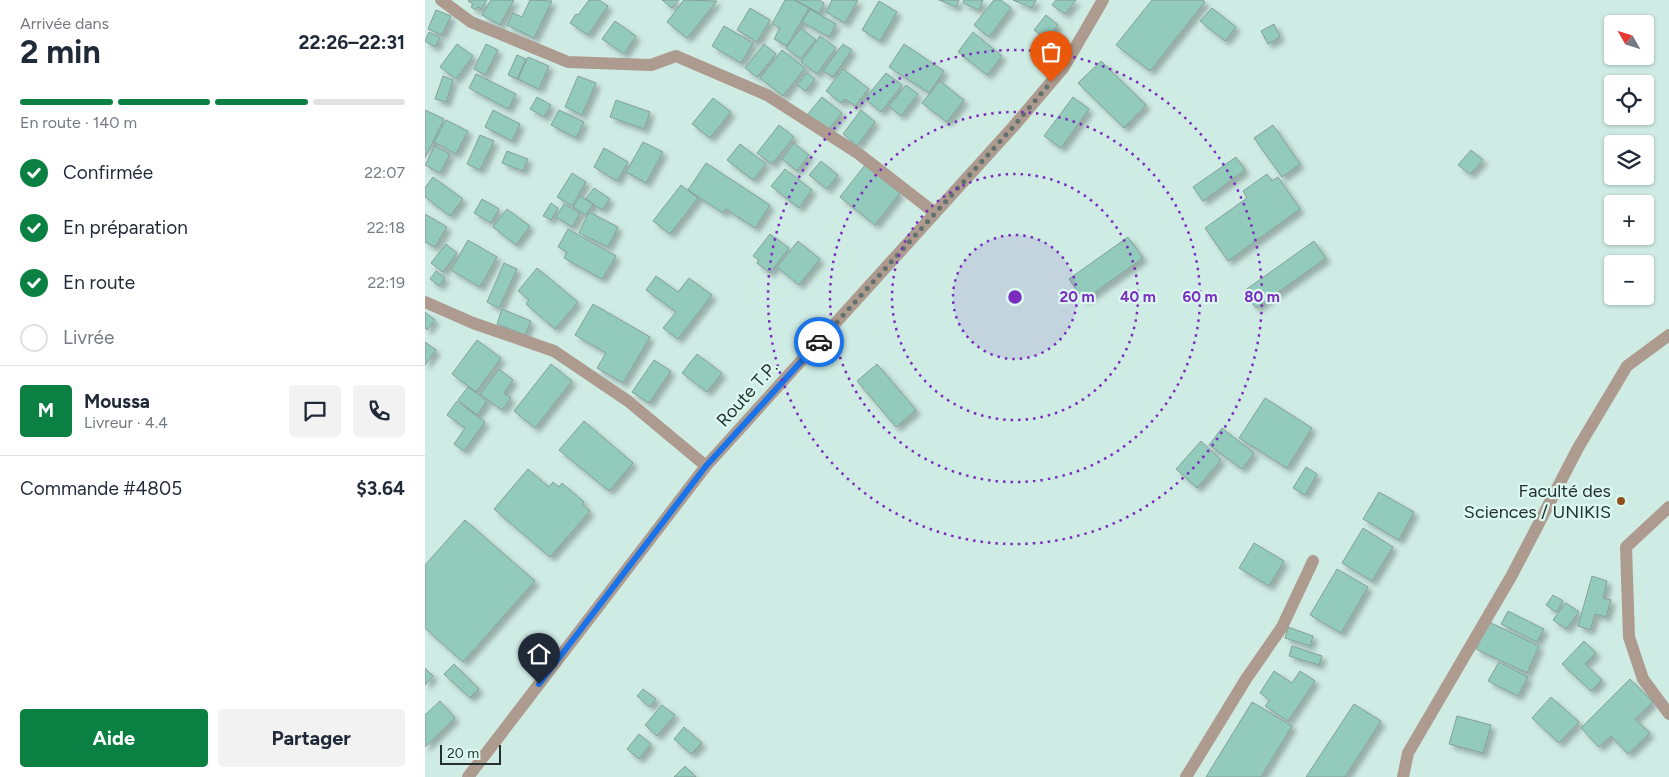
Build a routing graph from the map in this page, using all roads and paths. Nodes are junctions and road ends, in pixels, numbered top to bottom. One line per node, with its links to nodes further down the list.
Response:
1 (441, 0): 3 (street)
2 (1103, 0): 3 (street, Route T.P.)
3 (935, 213): 6 (street, Route T.P.)
4 (425, 302): 6 (street)
5 (1669, 335): 12 (street)
6 (706, 466): 10 (street, Route T.P.)
7 (1669, 507): 9 (street)
8 (1313, 561): 11 (street)
9 (1669, 714)
10 (468, 777)
11 (1186, 777)
12 (1403, 777)

